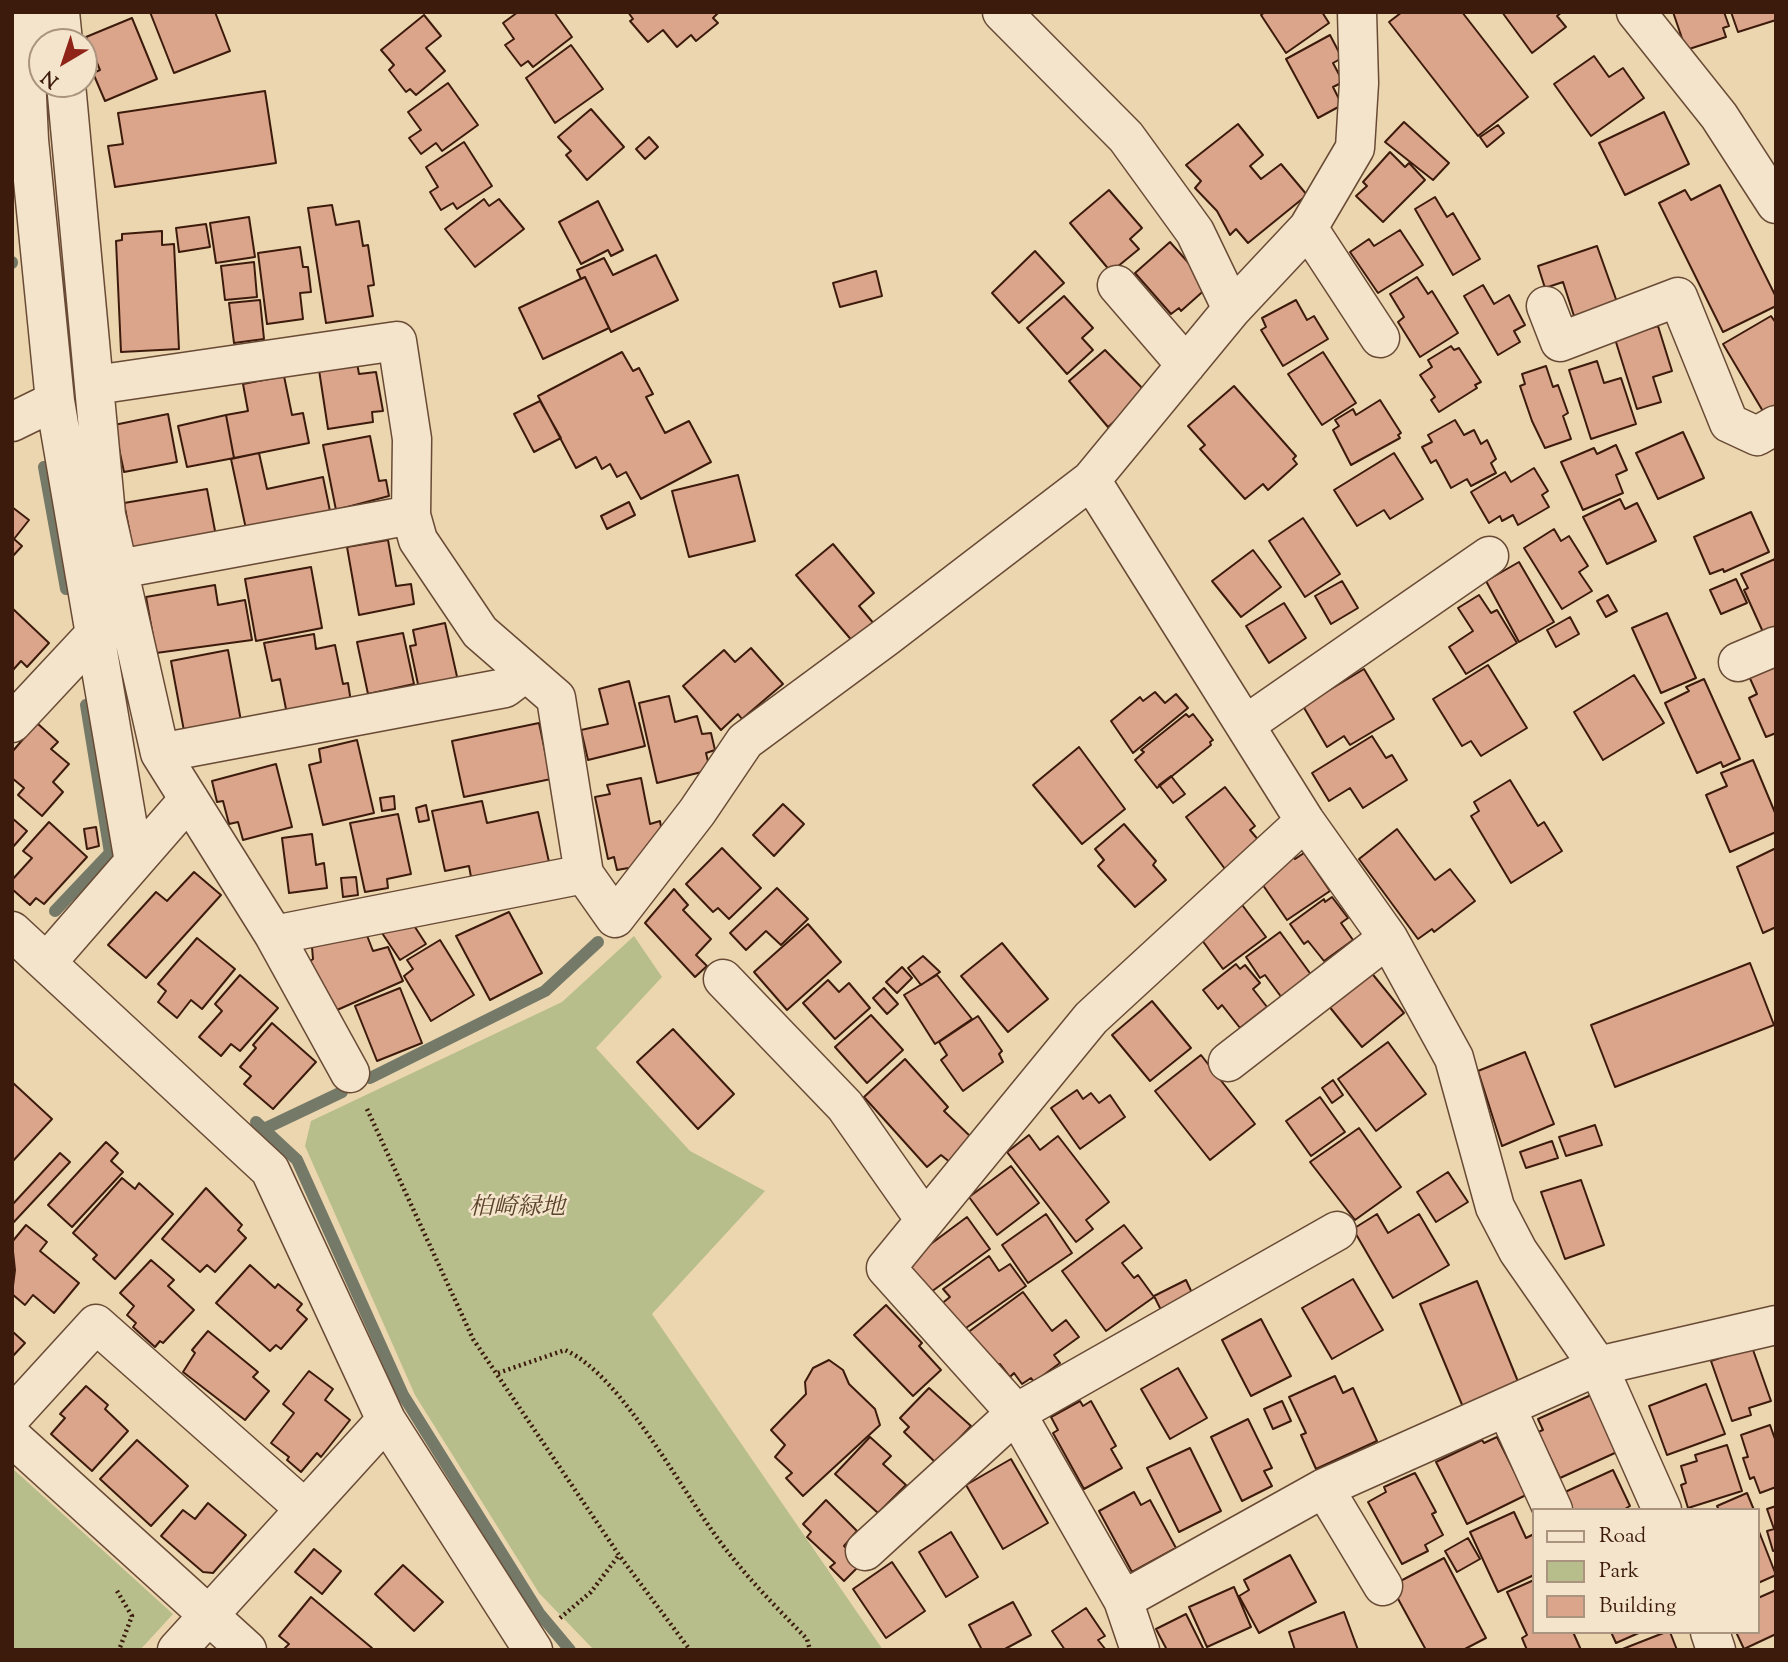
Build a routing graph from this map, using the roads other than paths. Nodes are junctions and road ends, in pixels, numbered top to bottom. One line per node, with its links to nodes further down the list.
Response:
1 (23, 12): 6 (street)
2 (1002, 12): 11 (street)
3 (1357, 12): 8 (street)
4 (1636, 12): 7 (street)
5 (67, 98): 14 (street)
6 (21, 143): 15 (street)
7 (1776, 204)
8 (1308, 228): 11 (street); 12 (street)
9 (1117, 285): 13 (street)
10 (1546, 306): 17 (street)
11 (1232, 309): 13 (street)
12 (1380, 338)
13 (1186, 365): 18 (street)
14 (95, 385): 19 (street); 21 (street)
15 (55, 401): 16 (street); 22 (street)
16 (12, 422)
17 (1776, 425)
18 (1091, 480): 27 (street); 32 (street)
19 (411, 515): 21 (street); 25 (street)
20 (1489, 556): 27 (street)
21 (119, 569): 28 (street)
22 (95, 634): 26 (street); 31 (street)
23 (1776, 646): 24 (street)
24 (1738, 662)
25 (526, 672): 28 (street); 32 (street)
26 (12, 723)
27 (1245, 725): 30 (street)
28 (160, 752): 29 (street)
29 (189, 799): 31 (street); 34 (street)
30 (1305, 821): 35 (street); 40 (street)
31 (134, 862): 36 (street)
32 (584, 874): 34 (street)
33 (12, 931): 36 (street)
34 (274, 935): 39 (street)
35 (1388, 937): 38 (street); 43 (street)
36 (47, 962): 47 (street)
37 (723, 979): 40 (street)
38 (1228, 1062)
39 (350, 1073)
40 (925, 1220): 45 (street)
41 (1336, 1231): 45 (street)
42 (1773, 1335): 43 (street)
43 (1598, 1366): 44 (street); 51 (street)
44 (1506, 1407): 49 (street); 50 (street)
45 (1016, 1413): 53 (street); 55 (street)
46 (12, 1416): 52 (street)
47 (386, 1420): 52 (street); 59 (street)
48 (12, 1437): 56 (street)
49 (1324, 1488): 54 (street); 55 (street)
50 (1552, 1508)
51 (1661, 1508)
52 (306, 1509): 56 (street)
53 (865, 1551)
54 (1383, 1587)
55 (1123, 1600): 60 (street)
56 (208, 1615): 57 (street); 58 (street)
57 (177, 1650)
58 (247, 1650)
59 (533, 1650)
60 (1140, 1650)

